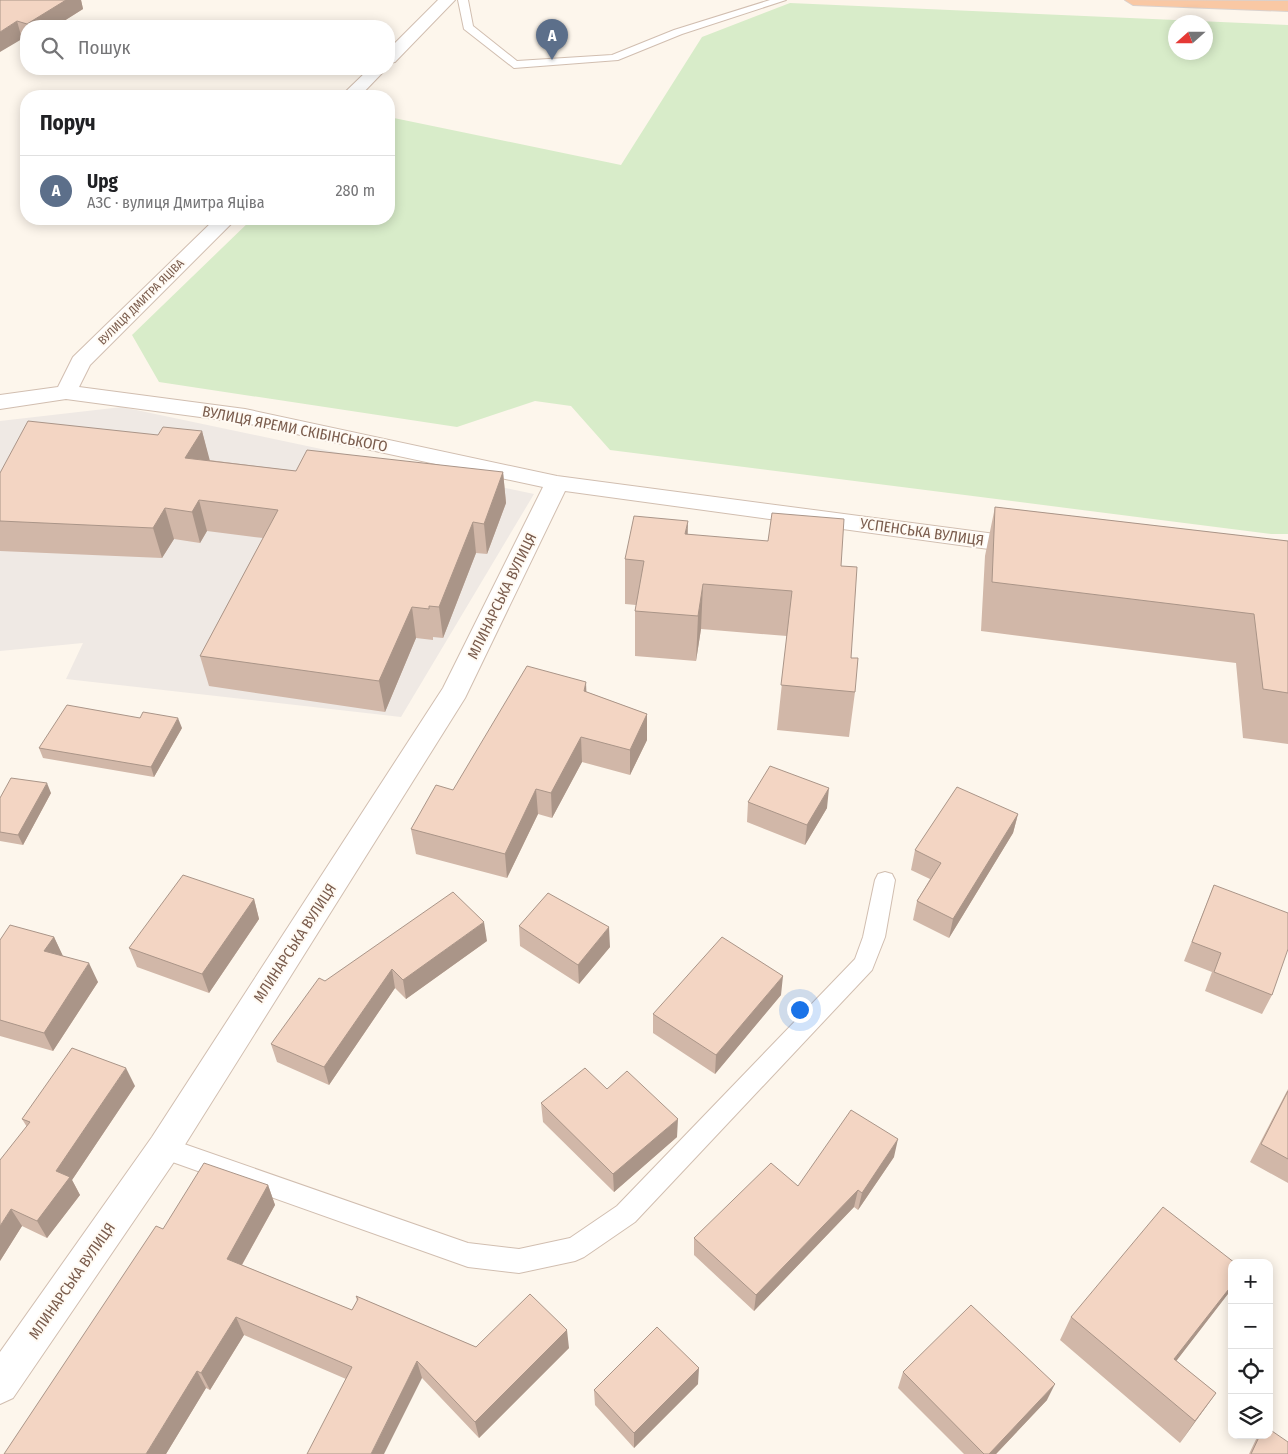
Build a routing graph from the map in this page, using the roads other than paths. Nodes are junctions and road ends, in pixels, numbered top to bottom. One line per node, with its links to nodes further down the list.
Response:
1 (447, 0): 6 (street)
2 (463, 0): 3 (lane)
3 (781, 0)
4 (1133, 0): 5 (highway)
5 (1288, 6)
6 (395, 52)
7 (372, 75): 8 (street)
8 (356, 90)
9 (220, 225): 10 (street, ВУЛИЦЯ ДМИТРА ЯЦІВА)
10 (66, 392): 11 (street, ВУЛИЦЯ ЯРЕМИ СКІБІНСЬКОГО); 12 (street, ВУЛИЦЯ ЯРЕМИ СКІБІНСЬКОГО)
11 (0, 402)
12 (557, 483): 13 (street, УСПЕНСЬКА ВУЛИЦЯ); 15 (street, МЛИНАРСЬКА ВУЛИЦЯ)
13 (1044, 548)
14 (885, 880): 15 (lane)
15 (164, 1148): 16 (street, МЛИНАРСЬКА ВУЛИЦЯ)
16 (0, 1385)

